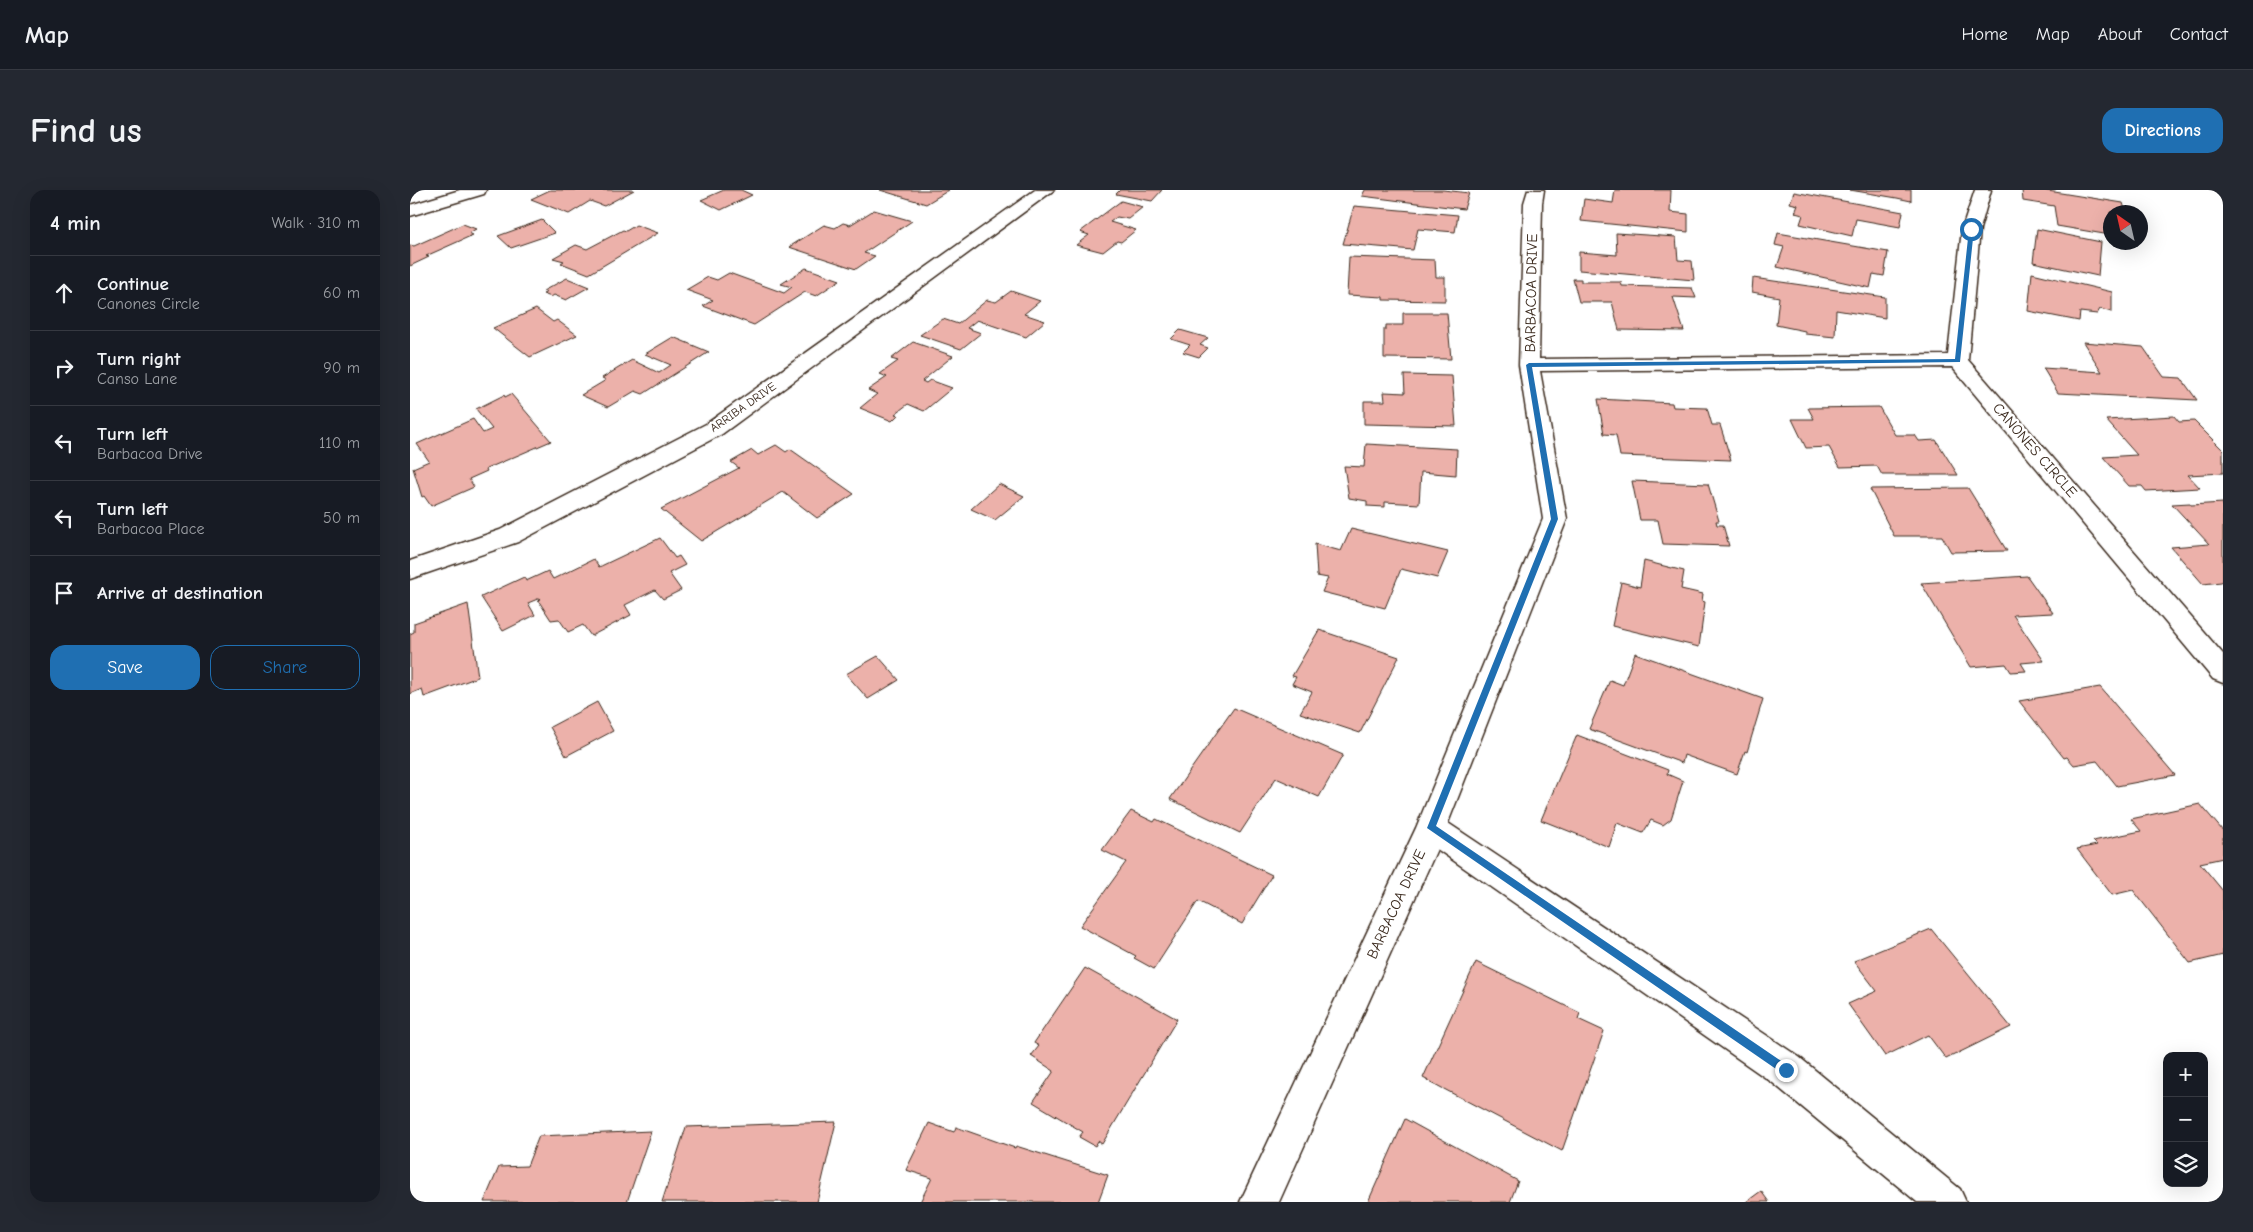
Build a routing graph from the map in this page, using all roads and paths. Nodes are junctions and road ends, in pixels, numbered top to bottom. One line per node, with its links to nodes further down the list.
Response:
1 (478, 190): 5 (street)
2 (1046, 190): 8 (street, ARRIBA DRIVE)
3 (1536, 190): 7 (street, BARBACOA DRIVE)
4 (1983, 190): 6 (street)
5 (410, 211)
6 (1958, 361): 7 (street); 9 (street, CANONES CIRCLE)
7 (1529, 365): 10 (street, BARBACOA DRIVE)
8 (410, 570)
9 (2223, 672)
10 (1431, 828): 11 (street, BARBACOA DRIVE); 12 (street)
11 (1259, 1202)
12 (1947, 1202)

